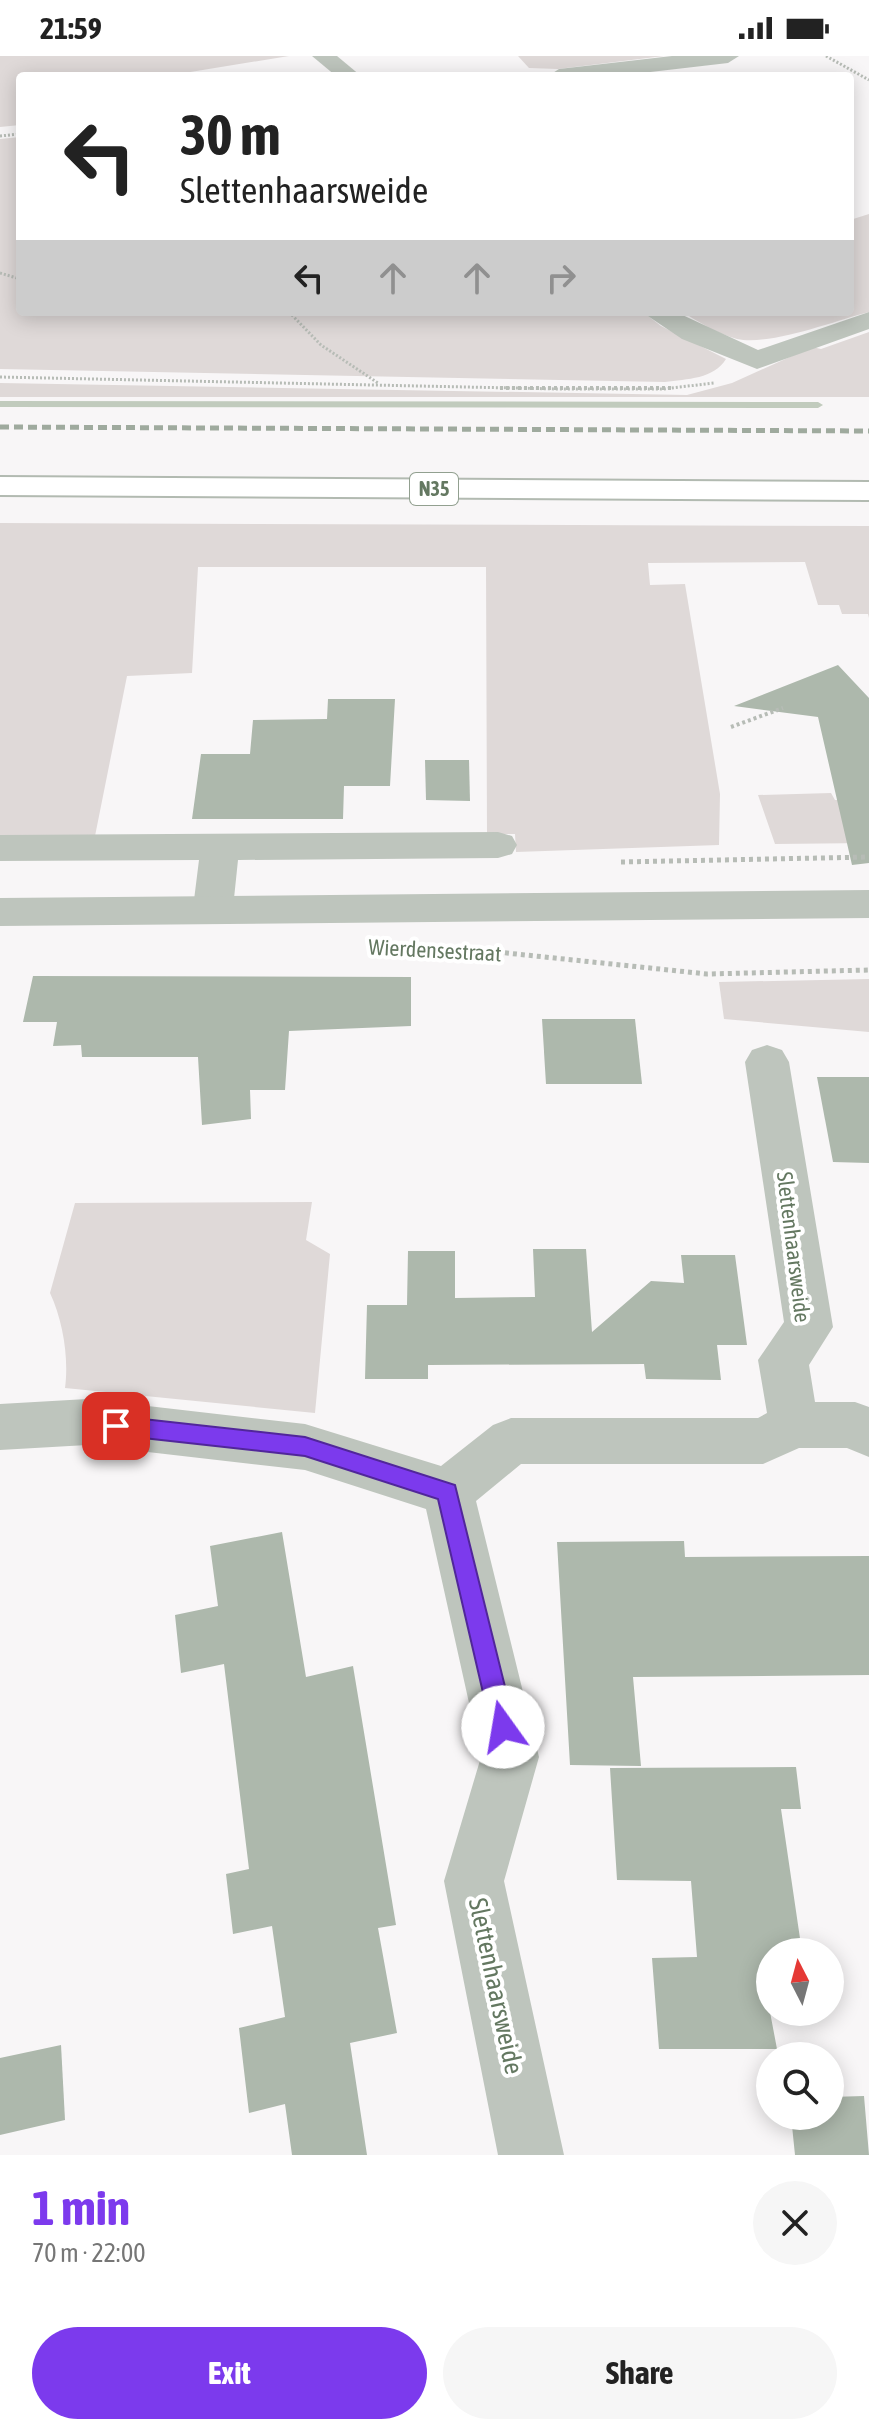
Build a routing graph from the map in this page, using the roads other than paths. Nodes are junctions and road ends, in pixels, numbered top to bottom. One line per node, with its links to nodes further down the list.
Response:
1 (323, 56): 3 (street)
2 (728, 56): 4 (street)
3 (345, 72)
4 (593, 72)
5 (663, 316): 6 (street)
6 (869, 320)
7 (0, 486): 8 (main road, N35)
8 (869, 491)
9 (0, 511): 10 (main road, N35)
10 (869, 513)
11 (498, 845): 12 (street)
12 (220, 847): 13 (street); 15 (street)
13 (0, 848)
14 (869, 904): 15 (street, Wierdensestraat)
15 (213, 908): 16 (street, Wierdensestraat)
16 (0, 912)
17 (767, 1062): 18 (street, Slettenhaarsweide)
18 (794, 1425): 20 (street); 21 (street)
19 (0, 1427): 21 (street)
20 (869, 1434)
21 (448, 1492): 22 (street, Slettenhaarsweide)
22 (531, 2155)

